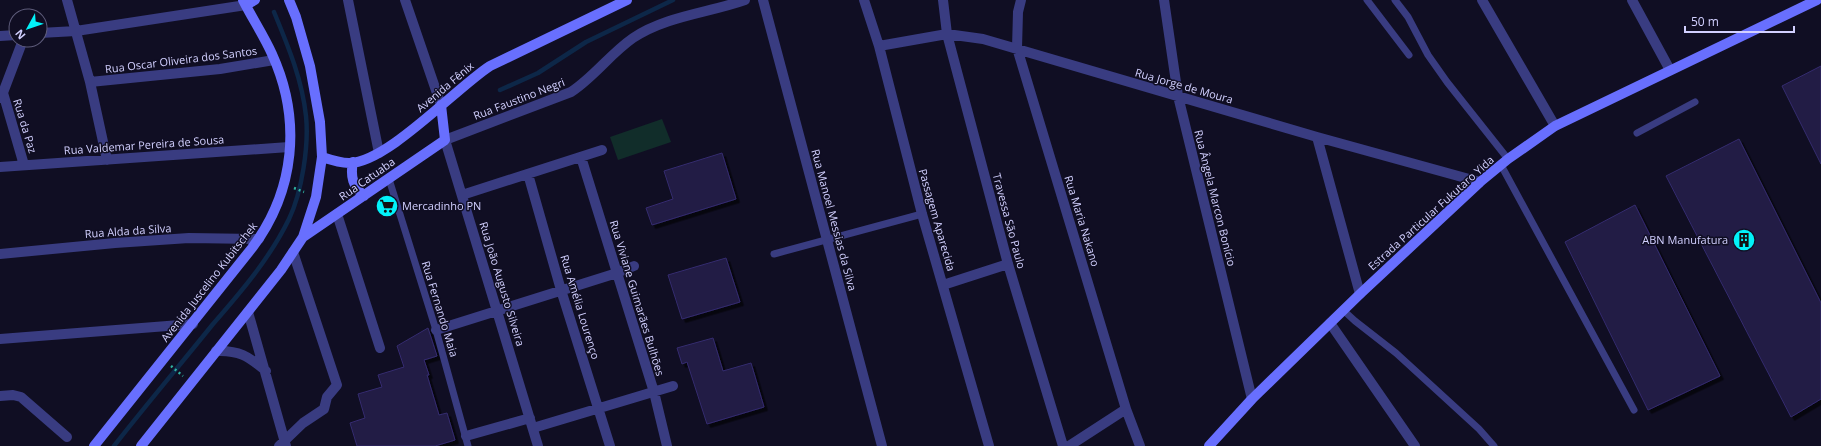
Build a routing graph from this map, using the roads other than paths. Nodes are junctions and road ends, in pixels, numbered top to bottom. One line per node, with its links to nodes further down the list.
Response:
1 (67, 0): 18 (street)
2 (289, 0): 39 (street)
3 (348, 0): 38 (street)
4 (405, 0): 31 (street)
5 (627, 0): 31 (street, Avenida Fênix)
6 (745, 0): 35 (street, Rua Faustino Negri)
7 (763, 0): 55 (street, Rua Manoel Messias da Silva)
8 (864, 0): 21 (street, Passagem Aparecida)
9 (943, 0): 20 (street, Travessa São Paulo)
10 (1021, 0): 23 (street, Rua Maria Nakano)
11 (1164, 0): 29 (street, Rua Ângela Marcon Bonício)
12 (1367, 0): 24 (lane)
13 (1395, 0): 43 (lane)
14 (1482, 0): 32 (street)
15 (1632, 0): 26 (street)
16 (1817, 0): 26 (street, Estrada Particular Fukutaro Yida)
17 (248, 2): 18 (street); 25 (street, Avenida Juscelino Kubitschek)
18 (76, 31): 19 (street); 27 (street)
19 (48, 33)
20 (947, 34): 21 (street, Rua Jorge de Moura); 23 (street, Rua Jorge de Moura); 59 (street, Travessa São Paulo)
21 (879, 46): 52 (street, Passagem Aparecida)
22 (20, 48): 28 (street)
23 (1017, 48): 29 (street, Rua Jorge de Moura); 80 (street, Rua Maria Nakano)
24 (1410, 55)
25 (274, 60): 27 (street, Rua Oscar Oliveira dos Santos); 36 (street, Avenida Juscelino Kubitschek)
26 (1670, 70): 32 (street, Estrada Particular Fukutaro Yida)
27 (90, 82): 41 (street)
28 (1, 96): 44 (street, Rua da Paz)
29 (1178, 96): 34 (street, Rua Jorge de Moura); 78 (street, Rua Ângela Marcon Bonício)
30 (1695, 102): 33 (lane)
31 (441, 105): 35 (street, Rua João Augusto Silveira); 38 (street, Avenida Fênix)
32 (1556, 126): 43 (street, Estrada Particular Fukutaro Yida)
33 (1637, 134)
34 (1317, 137): 48 (street, Rua Jorge de Moura); 64 (street)
35 (444, 140): 47 (street, Rua Catuaba); 49 (street, Rua João Augusto Silveira)
36 (289, 147): 41 (street, Rua Valdemar Pereira de Sousa); 54 (street, Avenida Juscelino Kubitschek)
37 (602, 150): 40 (street)
38 (379, 153): 42 (street, Avenida Fênix)
39 (322, 157): 42 (street, Avenida Fênix); 53 (street)
40 (581, 157): 46 (street); 61 (street, Rua Viviane Guimarães Bulhões)
41 (106, 160): 44 (street, Rua Valdemar Pereira de Sousa)
42 (353, 162): 50 (street)
43 (1505, 162): 48 (street, Estrada Particular Fukutaro Yida); 81 (lane)
44 (24, 165): 45 (street, Rua Valdemar Pereira de Sousa)
45 (0, 167)
46 (528, 174): 49 (street); 63 (street, Rua Amélia Lourenço)
47 (389, 179): 50 (street, Rua Catuaba); 70 (lane, Rua Fernando Maia)
48 (1480, 182): 64 (street, Estrada Particular Fukutaro Yida)
49 (462, 195): 65 (street, Rua João Augusto Silveira)
50 (364, 196): 51 (street, Rua Catuaba)
51 (337, 214): 53 (street, Rua Catuaba); 72 (street)
52 (922, 214): 55 (lane); 62 (street, Passagem Aparecida)
53 (303, 237): 56 (street)
54 (259, 238): 57 (street, Rua Alda da Silva); 69 (street, Avenida Juscelino Kubitschek)
55 (826, 240): 58 (lane); 91 (street, Rua Manoel Messias da Silva)
56 (293, 252): 67 (street); 85 (street)
57 (0, 254)
58 (774, 254)
59 (1008, 264): 62 (street); 93 (street, Travessa São Paulo)
60 (634, 266): 61 (street)
61 (617, 273): 63 (street); 76 (street, Rua Viviane Guimarães Bulhões)
62 (944, 285): 92 (street, Passagem Aparecida)
63 (561, 290): 65 (street); 79 (street, Rua Amélia Lourenço)
64 (1360, 294): 66 (street, Estrada Particular Fukutaro Yida)
65 (497, 310): 70 (street); 82 (street, Rua João Augusto Silveira)
66 (1343, 310): 68 (street, Estrada Particular Fukutaro Yida); 98 (lane)
67 (248, 312): 73 (street); 74 (street)
68 (1330, 323): 78 (street, Estrada Particular Fukutaro Yida); 97 (street)
69 (193, 324): 71 (street); 86 (street, Avenida Juscelino Kubitschek)
70 (436, 330): 84 (lane, Rua Fernando Maia)
71 (0, 339)
72 (380, 348)
73 (216, 351): 74 (street); 87 (street)
74 (266, 370): 85 (street)
75 (673, 386): 76 (street)
76 (654, 392): 79 (street); 90 (street, Rua Viviane Guimarães Bulhões)
77 (0, 396): 83 (street)
78 (1252, 400): 96 (street, Estrada Particular Fukutaro Yida)
79 (598, 408): 82 (street); 89 (street, Rua Amélia Lourenço)
80 (1126, 409): 94 (street); 95 (street, Rua Maria Nakano)
81 (1634, 410)
82 (531, 423): 84 (street); 88 (street, Rua João Augusto Silveira)
83 (67, 437)
84 (467, 441)
85 (283, 445)
86 (94, 446)
87 (141, 446)
88 (538, 446)
89 (610, 446)
90 (667, 446)
91 (882, 446)
92 (989, 446)
93 (1063, 446)
94 (1069, 446)
95 (1140, 446)
96 (1209, 446)
97 (1415, 446)
98 (1494, 446)

